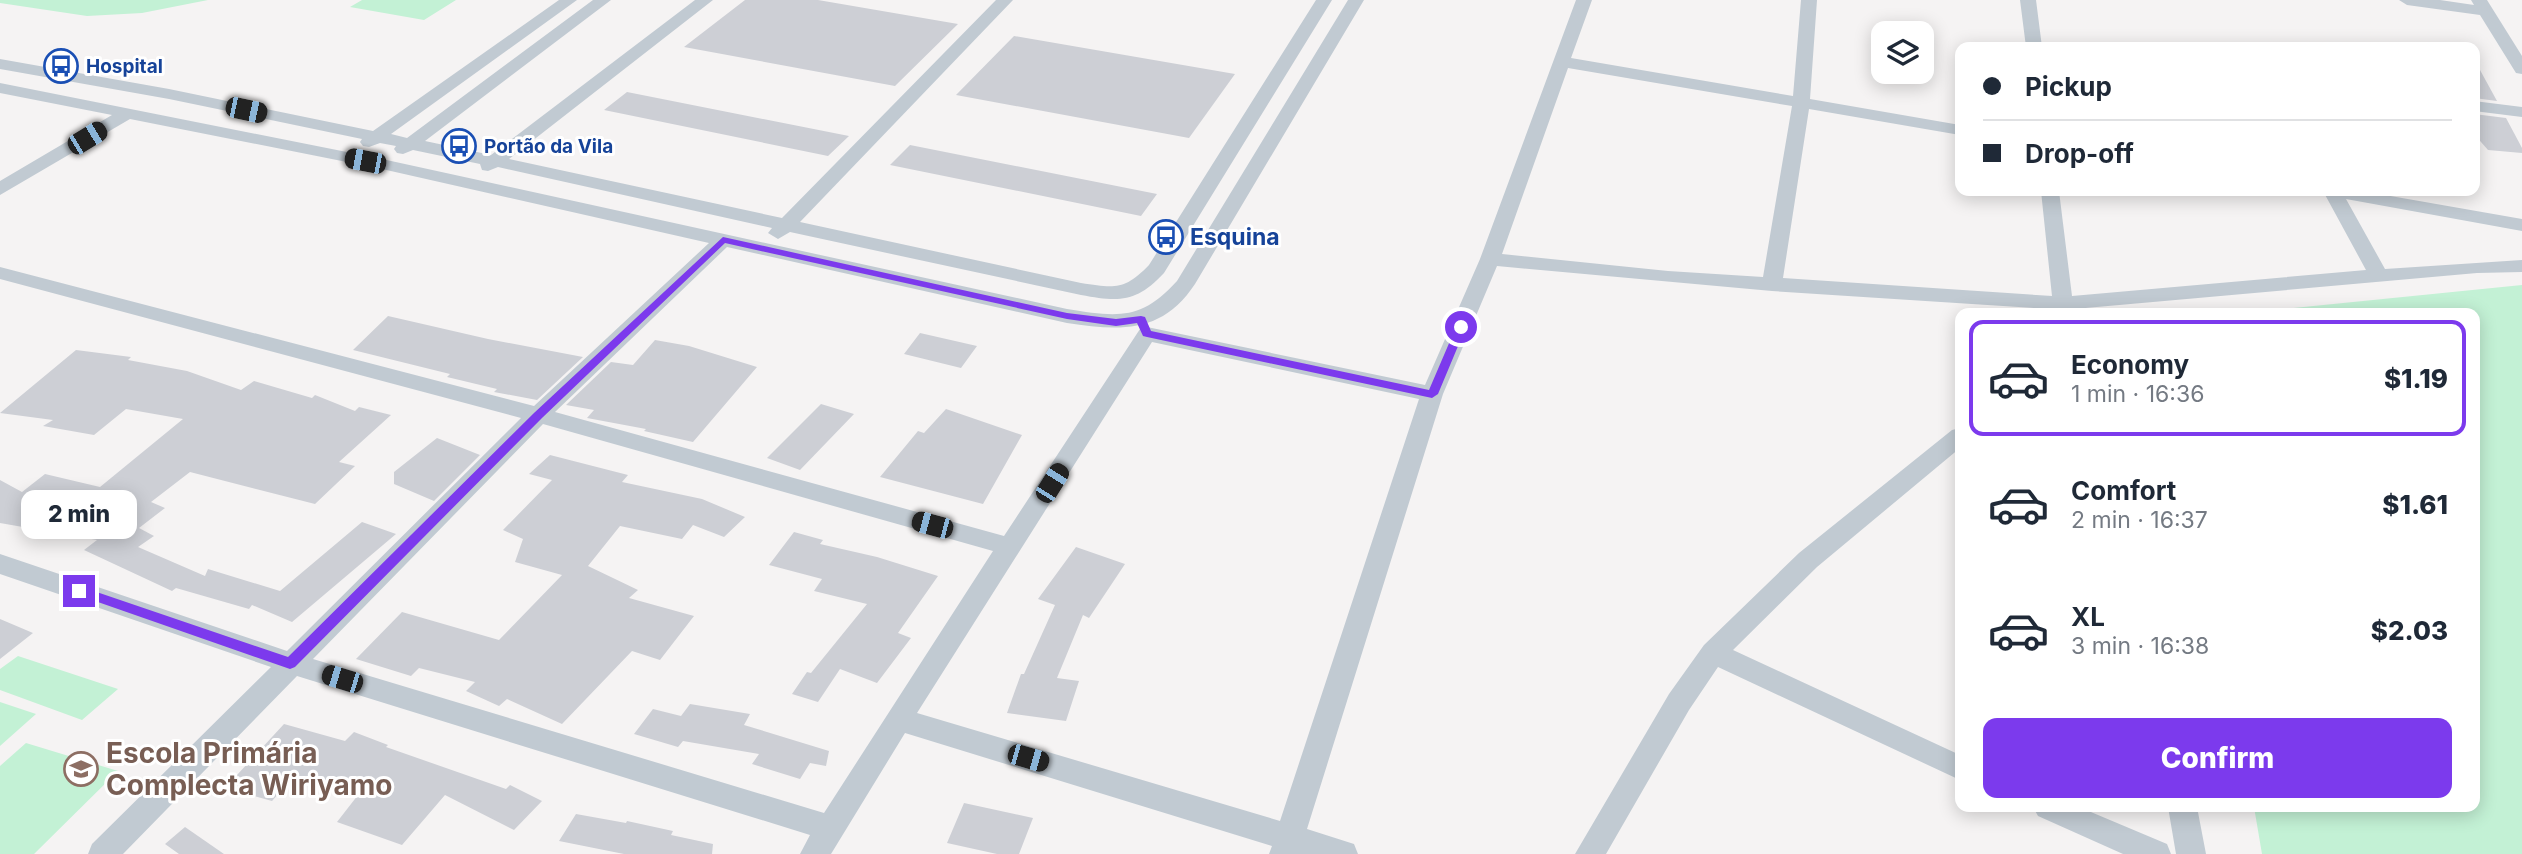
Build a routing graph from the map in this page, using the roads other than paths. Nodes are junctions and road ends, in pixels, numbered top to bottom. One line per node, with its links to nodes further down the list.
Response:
1 (569, 0): 22 (street)
2 (603, 0): 23 (street)
3 (705, 0): 25 (street)
4 (1005, 0): 32 (street)
5 (1324, 0): 41 (street)
6 (1356, 0): 45 (street)
7 (1584, 0): 13 (street)
8 (1809, 0): 17 (street)
9 (2028, 0): 12 (street)
10 (2407, 0): 11 (street)
11 (2482, 5): 15 (street)
12 (2033, 42)
13 (1563, 62): 17 (street); 36 (street)
14 (0, 64): 22 (street)
15 (2522, 69)
16 (0, 88): 19 (street)
17 (1801, 104): 21 (street); 40 (street)
18 (2480, 107): 20 (street)
19 (130, 112): 24 (street); 28 (street)
20 (2522, 112)
21 (1955, 129)
22 (376, 137): 23 (street); 24 (street)
23 (410, 144): 25 (street); 26 (street)
24 (348, 157): 26 (street)
25 (494, 161): 27 (street); 32 (street)
26 (383, 164): 27 (street)
27 (465, 183): 34 (street)
28 (0, 189)
29 (2051, 196): 42 (street)
30 (2335, 196): 39 (street)
31 (2360, 196): 33 (street)
32 (786, 224): 35 (street); 41 (street)
33 (2522, 225)
34 (723, 240): 35 (street); 47 (street)
35 (764, 249): 45 (street)
36 (1490, 259): 40 (street); 46 (street)
37 (2522, 266): 39 (street)
38 (0, 273): 47 (street)
39 (2380, 277): 44 (street)
40 (1772, 285): 43 (street)
41 (1127, 293): 45 (street)
42 (2063, 303): 43 (street); 44 (street)
43 (1961, 305)
44 (2091, 308)
45 (1144, 327): 46 (street); 49 (street)
46 (1432, 394): 58 (street)
47 (538, 415): 49 (street); 52 (street)
48 (1955, 440): 51 (street)
49 (1011, 547): 53 (street)
50 (0, 564): 52 (street)
51 (1713, 653): 54 (street); 62 (street)
52 (290, 663): 57 (street); 59 (street)
53 (898, 719): 57 (street); 58 (street)
54 (1955, 766)
55 (2059, 812): 63 (street)
56 (2184, 812): 64 (street)
57 (829, 828): 60 (street)
58 (1287, 845): 61 (street)
59 (103, 854)
60 (815, 854)
61 (1343, 854)
62 (1590, 854)
63 (2155, 854)
64 (2191, 854)

